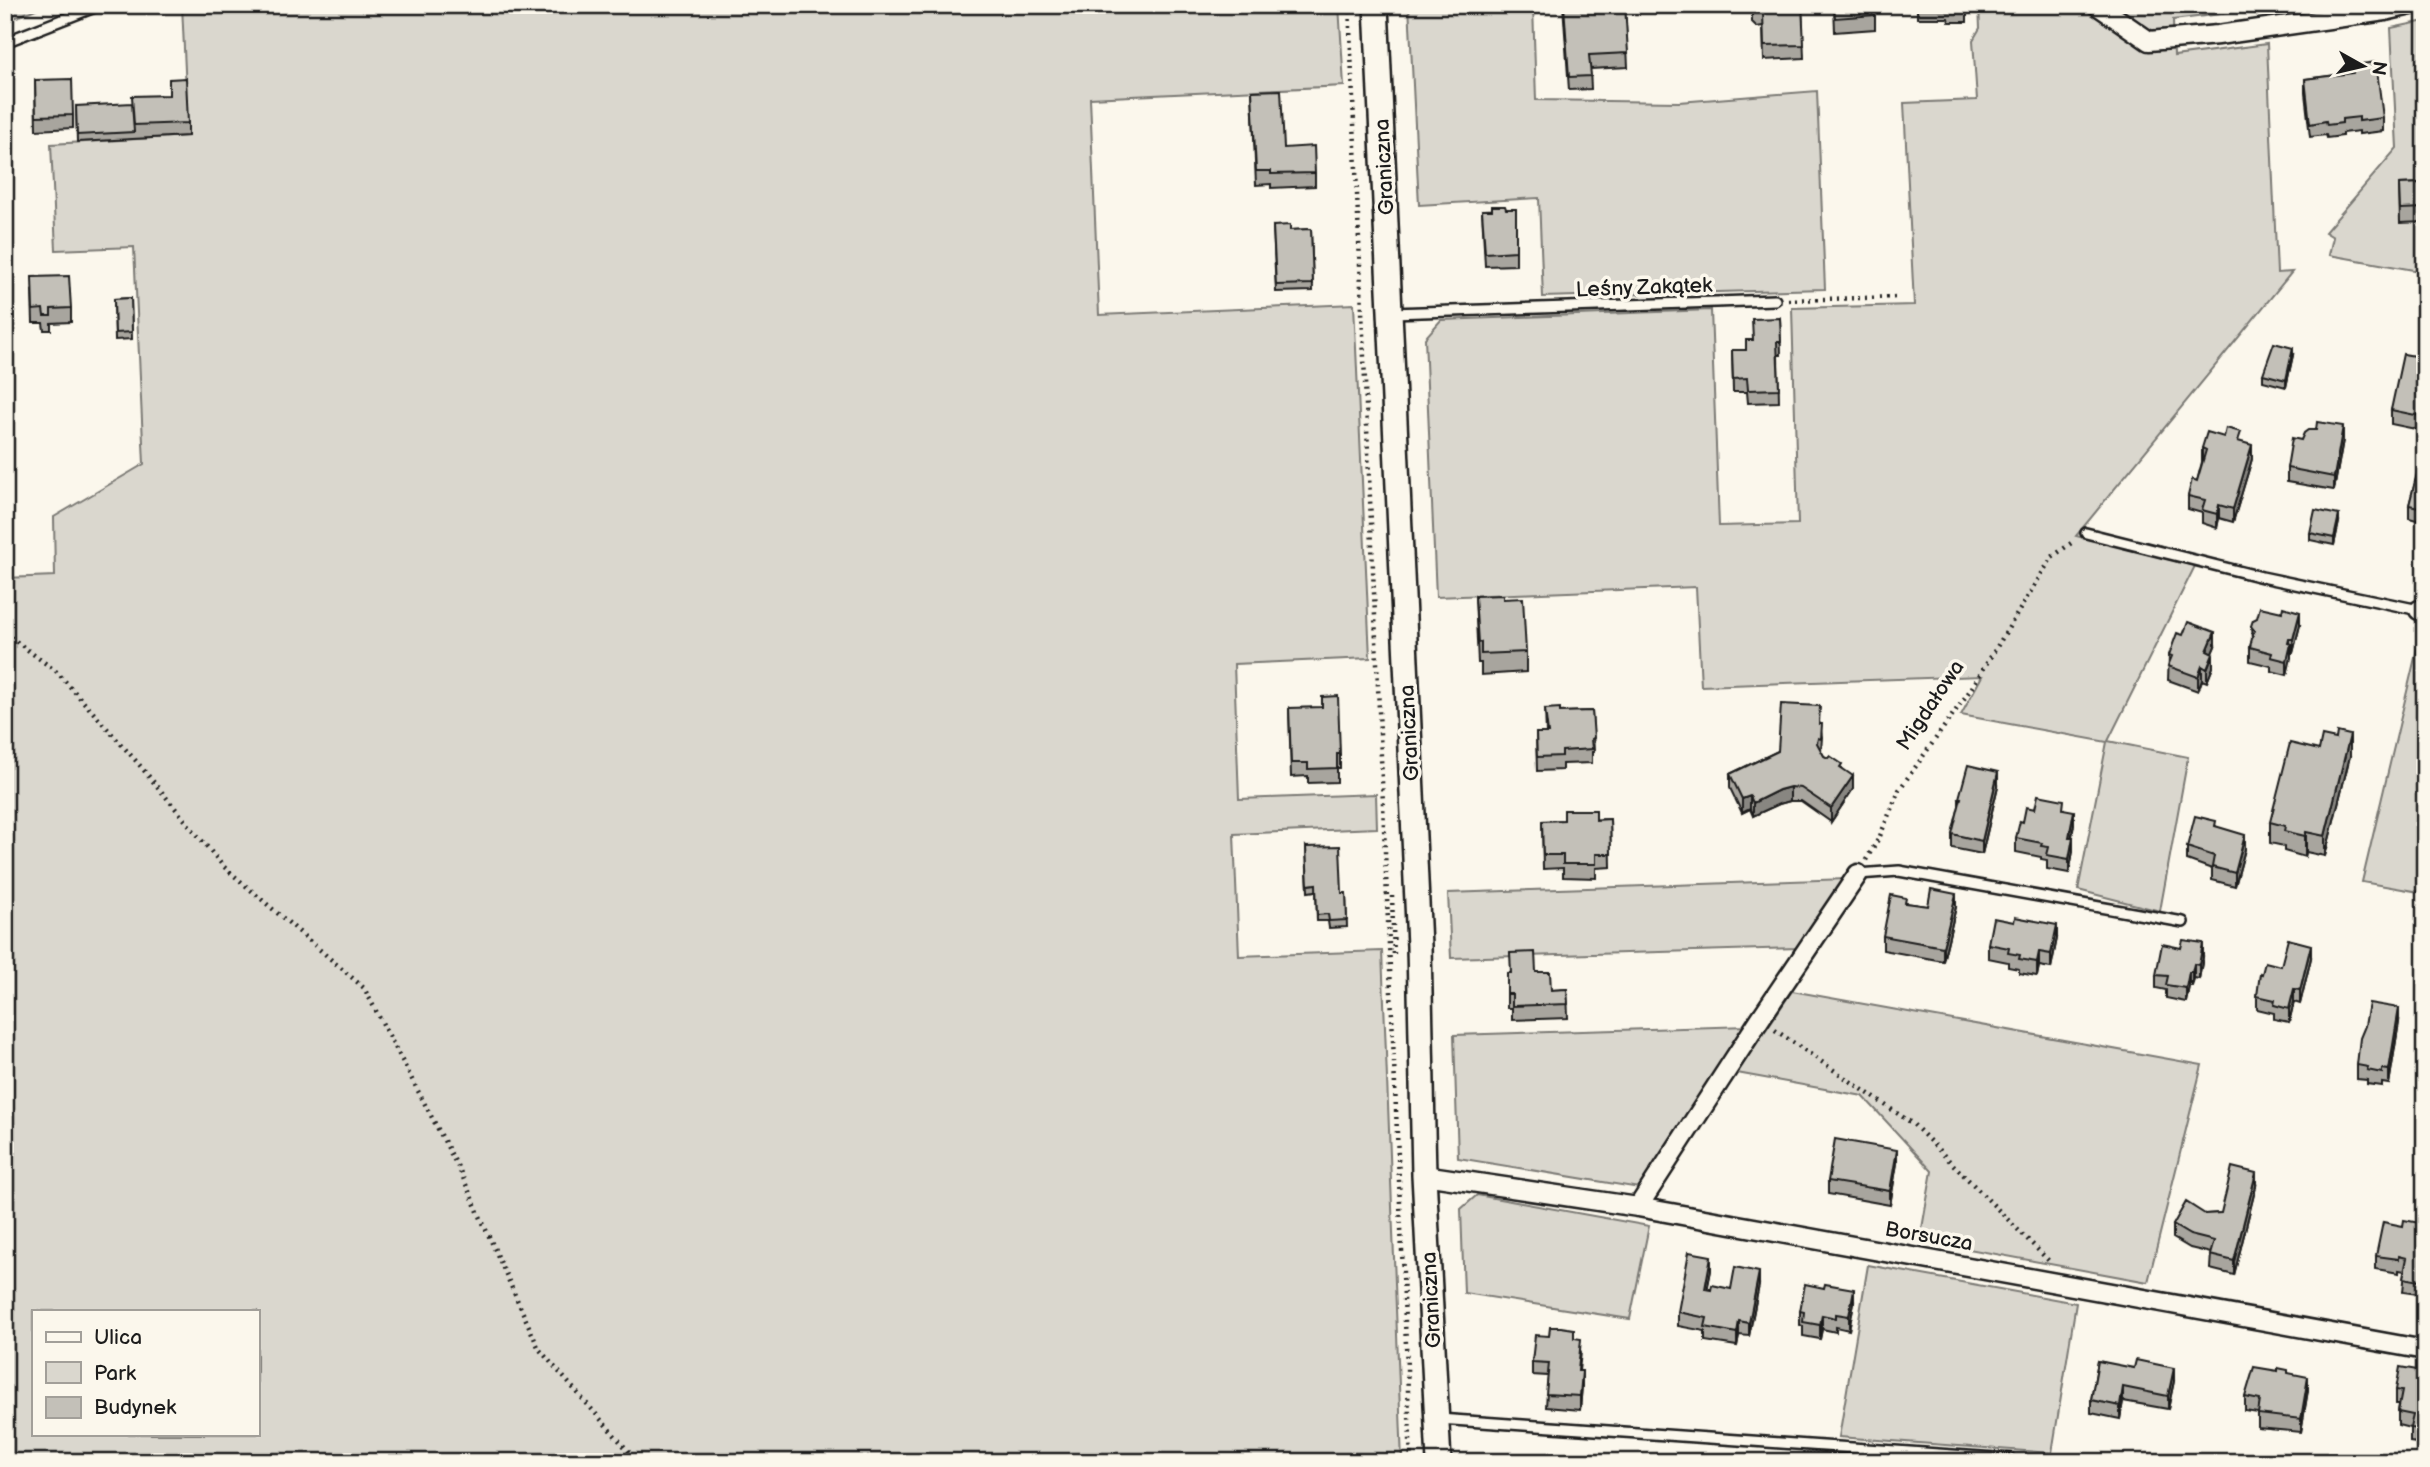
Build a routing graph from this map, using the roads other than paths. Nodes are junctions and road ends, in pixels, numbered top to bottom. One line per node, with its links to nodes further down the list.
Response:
1 (100, 5): 5 (lane)
2 (1376, 5): 7 (street, Graniczna)
3 (2097, 5): 4 (street)
4 (2411, 5)
5 (5, 42)
6 (1775, 300): 7 (lane, Leśny Zakątek)
7 (1390, 313): 12 (street, Graniczna)
8 (2086, 533): 9 (lane)
9 (2422, 611)
10 (1858, 874): 11 (lane); 13 (street)
11 (2183, 922)
12 (1424, 1175): 13 (street, Borsucza); 15 (street, Graniczna)
13 (1638, 1207): 14 (street, Borsucza)
14 (2425, 1350)
15 (1437, 1419): 16 (lane); 17 (street, Graniczna)
16 (2010, 1459)
17 (1439, 1462)

